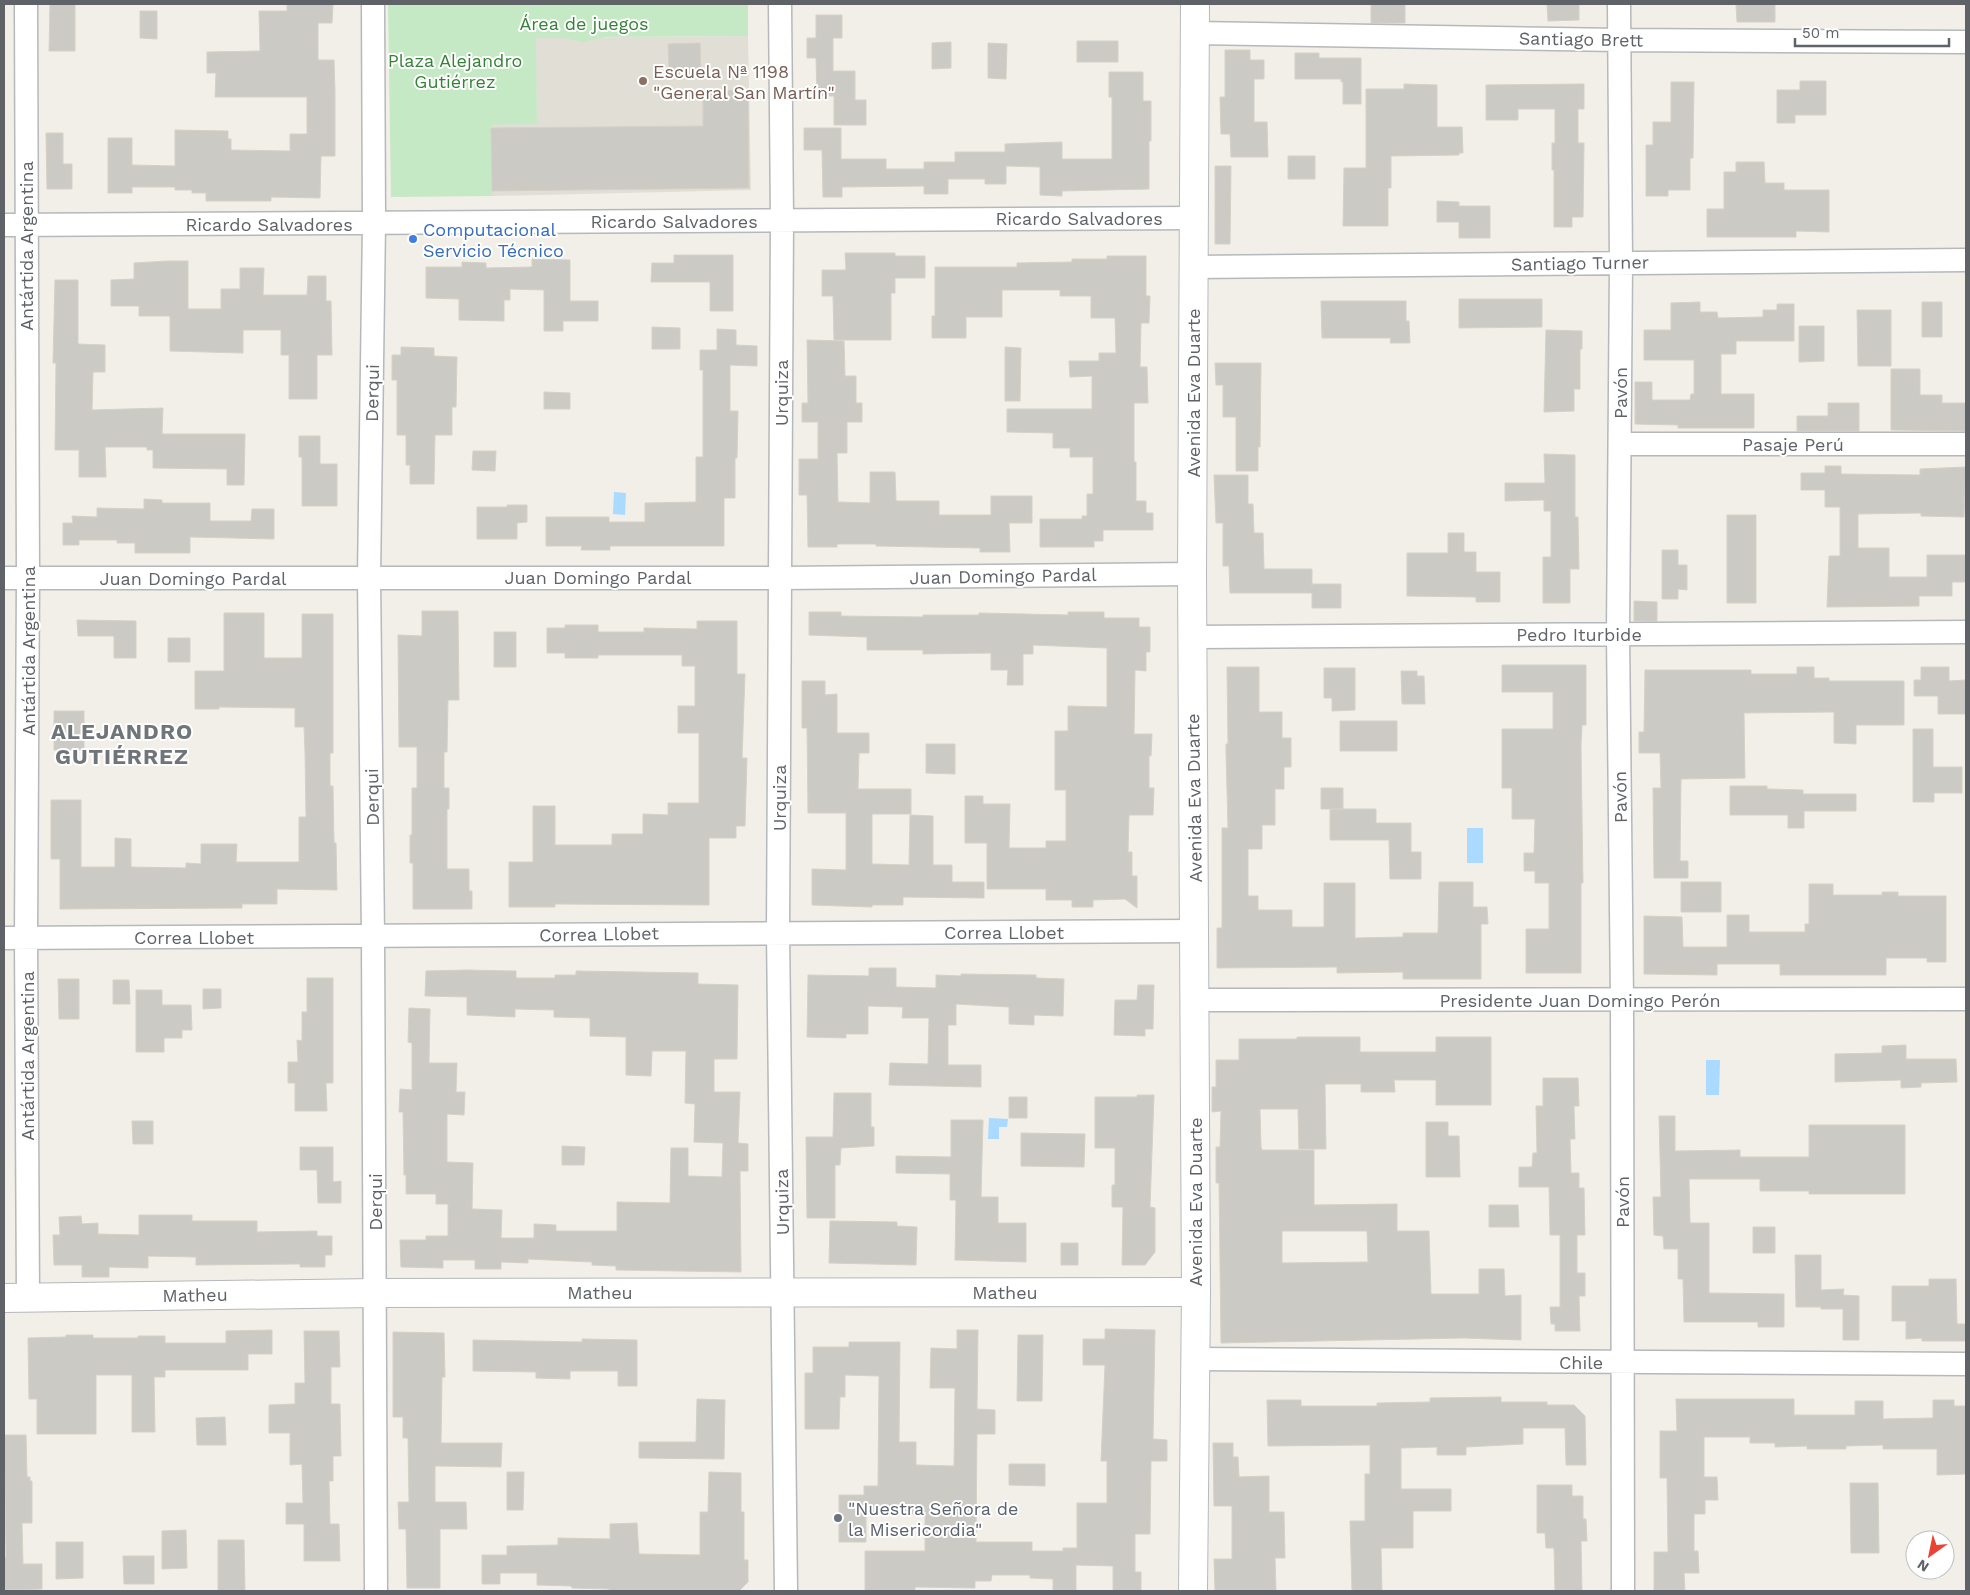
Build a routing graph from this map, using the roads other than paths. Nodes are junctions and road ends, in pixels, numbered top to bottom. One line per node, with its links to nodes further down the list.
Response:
1 (26, 4): 12 (street, Antártida Argentina)
2 (373, 4): 11 (street, Derqui)
3 (780, 4): 10 (street, Urquiza)
4 (1195, 4): 6 (main road, Avenida Eva Duarte)
5 (1619, 4): 7 (street, Pavón)
6 (1195, 33): 7 (street, Santiago Brett); 9 (main road, Avenida Eva Duarte)
7 (1619, 40): 8 (street, Santiago Brett); 14 (street, Pavón)
8 (1966, 42)
9 (1194, 218): 10 (street, Ricardo Salvadores); 15 (main road, Avenida Eva Duarte)
10 (782, 220): 11 (street, Ricardo Salvadores); 22 (street, Urquiza)
11 (374, 223): 12 (street, Ricardo Salvadores); 19 (street, Derqui)
12 (15, 225): 21 (street, Antártida Argentina)
13 (1966, 260): 14 (street, Santiago Turner)
14 (1621, 263): 15 (street, Santiago Turner); 16 (street, Pavón)
15 (1194, 267): 18 (main road, Avenida Eva Duarte)
16 (1620, 444): 17 (street, Pasaje Perú); 24 (street, Pavón)
17 (1966, 444)
18 (1192, 574): 22 (street, Juan Domingo Pardal); 25 (main road, Avenida Eva Duarte)
19 (370, 577): 21 (street, Juan Domingo Pardal); 22 (street, Juan Domingo Pardal); 28 (street, Derqui)
20 (4, 578): 21 (street, Juan Domingo Pardal)
21 (28, 578): 30 (street, Antártida Argentina)
22 (781, 578): 27 (street, Urquiza)
23 (1966, 632): 24 (street, Pedro Iturbide)
24 (1618, 634): 25 (street, Pedro Iturbide); 33 (street, Pavón)
25 (1192, 637): 26 (main road, Avenida Eva Duarte)
26 (1195, 931): 27 (street, Correa Llobet); 32 (main road, Avenida Eva Duarte)
27 (778, 932): 28 (street, Correa Llobet); 34 (street, Urquiza)
28 (374, 937): 30 (street, Correa Llobet); 36 (street, Derqui)
29 (4, 938): 30 (street, Correa Llobet)
30 (26, 938): 37 (street, Antártida Argentina)
31 (1966, 999): 33 (street, Presidente Juan Domingo Perón)
32 (1194, 1000): 33 (street, Presidente Juan Domingo Perón); 35 (main road, Avenida Eva Duarte)
33 (1622, 1000): 39 (street, Pavón)
34 (783, 1292): 35 (main road, Matheu); 36 (main road, Matheu); 42 (street, Urquiza)
35 (1196, 1292): 38 (main road, Avenida Eva Duarte)
36 (375, 1293): 37 (main road, Matheu); 41 (street, Derqui)
37 (16, 1298)
38 (1195, 1359): 39 (street, Chile); 43 (main road, Avenida Eva Duarte)
39 (1623, 1362): 40 (street, Chile); 44 (street, Pavón)
40 (1966, 1364)
41 (376, 1591)
42 (786, 1591)
43 (1193, 1591)
44 (1623, 1591)

